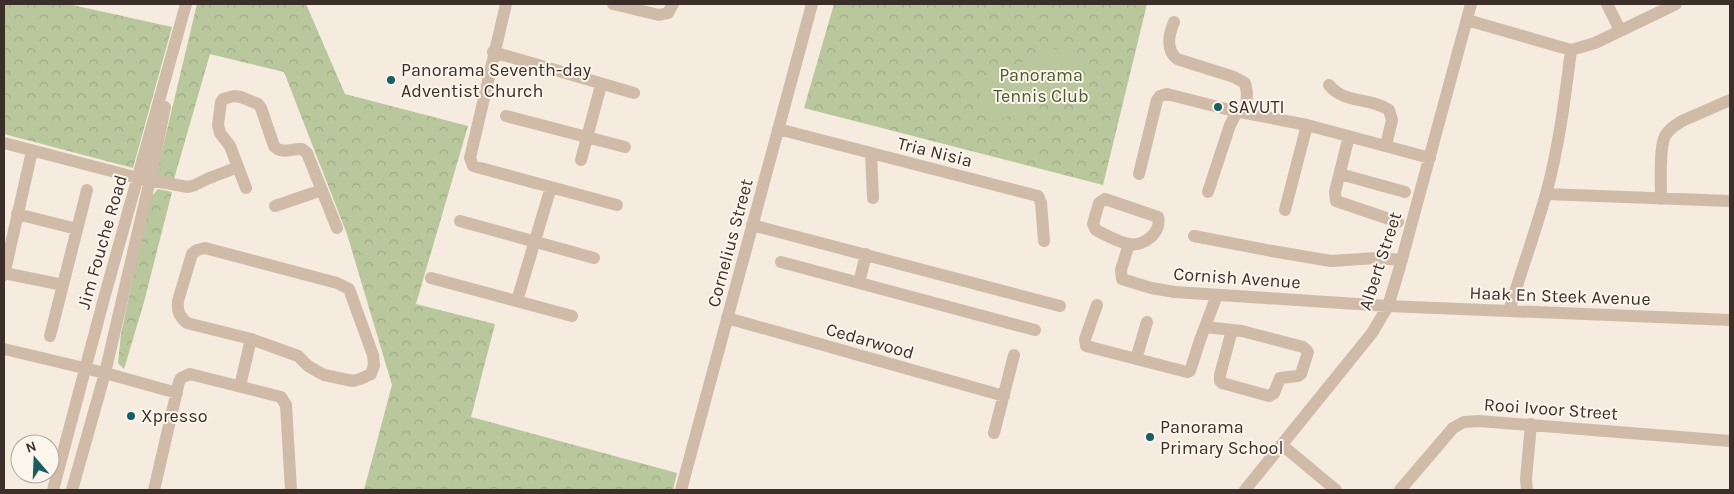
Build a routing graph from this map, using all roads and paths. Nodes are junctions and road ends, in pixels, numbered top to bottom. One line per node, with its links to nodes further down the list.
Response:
1 (186, 4): 34 (street, Jim Fouche Road)
2 (506, 4): 13 (street)
3 (613, 4): 4 (street)
4 (673, 4)
5 (811, 4): 21 (street, Cornelius Street)
6 (1471, 4): 9 (street, Albert Street)
7 (1606, 4): 11 (street)
8 (1676, 4): 11 (street)
9 (1466, 20): 12 (street); 29 (street, Albert Street)
10 (1174, 22): 18 (street)
11 (1620, 30): 12 (street)
12 (1571, 50): 41 (street)
13 (493, 52): 14 (street); 36 (street)
14 (602, 85): 16 (street); 23 (street)
15 (1329, 85): 25 (street)
16 (634, 93)
17 (1730, 100): 43 (street)
18 (1238, 112): 20 (street); 32 (street); 39 (street)
19 (506, 116): 23 (street)
20 (1307, 125): 22 (street); 47 (street)
21 (778, 129): 28 (street, Tria Nisia); 51 (street, Cornelius Street)
22 (1349, 136): 25 (street); 33 (street)
23 (587, 137): 26 (street); 30 (street)
24 (4, 143): 27 (street)
25 (1386, 145): 29 (street)
26 (625, 147)
27 (32, 151): 34 (street); 48 (street)
28 (871, 154): 42 (street); 56 (street, Tria Nisia)
29 (1430, 158): 60 (street, Albert Street)
30 (581, 160)
31 (238, 167): 34 (street); 35 (street); 38 (street)
32 (1138, 174)
33 (1340, 174): 40 (street); 50 (street)
34 (144, 179): 84 (street, Jim Fouche Road); 85 (street, Jim Fouche Road)
35 (246, 188)
36 (551, 188): 45 (street); 55 (street)
37 (87, 190): 53 (street)
38 (322, 190): 46 (street); 52 (street)
39 (1208, 192)
40 (1405, 192)
41 (1546, 194): 43 (street); 71 (street)
42 (873, 198)
43 (1661, 199): 44 (street)
44 (1730, 202)
45 (616, 205)
46 (275, 206)
47 (1285, 210)
48 (17, 214): 53 (street); 62 (street)
49 (460, 221): 55 (street)
50 (1398, 222)
51 (752, 225): 58 (street); 73 (street, Cornelius Street)
52 (337, 228)
53 (77, 229): 65 (street)
54 (1194, 236): 60 (street)
55 (534, 242): 59 (street); 67 (street)
56 (1044, 242)
57 (1130, 244): 57 (street); 66 (street, Cornish Avenue)
58 (866, 254): 64 (street); 68 (street)
59 (594, 258)
60 (1402, 260): 70 (street, Albert Street)
61 (781, 262): 64 (street)
62 (4, 274): 65 (street)
63 (431, 278): 67 (street)
64 (859, 283): 77 (street)
65 (63, 285): 79 (street)
66 (1217, 295): 70 (street, Cornish Avenue); 76 (street)
67 (518, 301): 72 (street)
68 (1060, 306)
69 (1097, 306): 83 (street)
70 (1388, 306): 71 (street, Haak En Steek Avenue); 92 (street, Albert Street)
71 (1509, 311): 74 (street, Haak En Steek Avenue)
72 (572, 316)
73 (728, 318): 88 (street, Cedarwood); 97 (street, Cornelius Street)
74 (1730, 320)
75 (1147, 322): 83 (street)
76 (1205, 327): 78 (street); 83 (street)
77 (1035, 330)
78 (1232, 330): 78 (street)
79 (50, 336)
80 (251, 339): 80 (street); 86 (street)
81 (4, 349): 84 (street)
82 (1014, 355): 88 (street)
83 (1136, 359)
84 (86, 368): 85 (street); 93 (street, Jim Fouche Road)
85 (105, 373): 87 (street); 94 (street, Jim Fouche Road)
86 (240, 386): 87 (street); 96 (street)
87 (177, 393): 95 (street)
88 (1004, 396): 90 (street)
89 (1531, 424): 91 (street, Rooi Ivoor Street); 100 (street, Rooi Ivoor Street); 101 (street)
90 (994, 433)
91 (1730, 441)
92 (1282, 446): 98 (street, Albert Street); 99 (street)
93 (53, 490)
94 (72, 490)
95 (154, 490)
96 (290, 490)
97 (681, 490)
98 (1245, 490)
99 (1336, 490)
100 (1400, 490)
101 (1527, 490)

